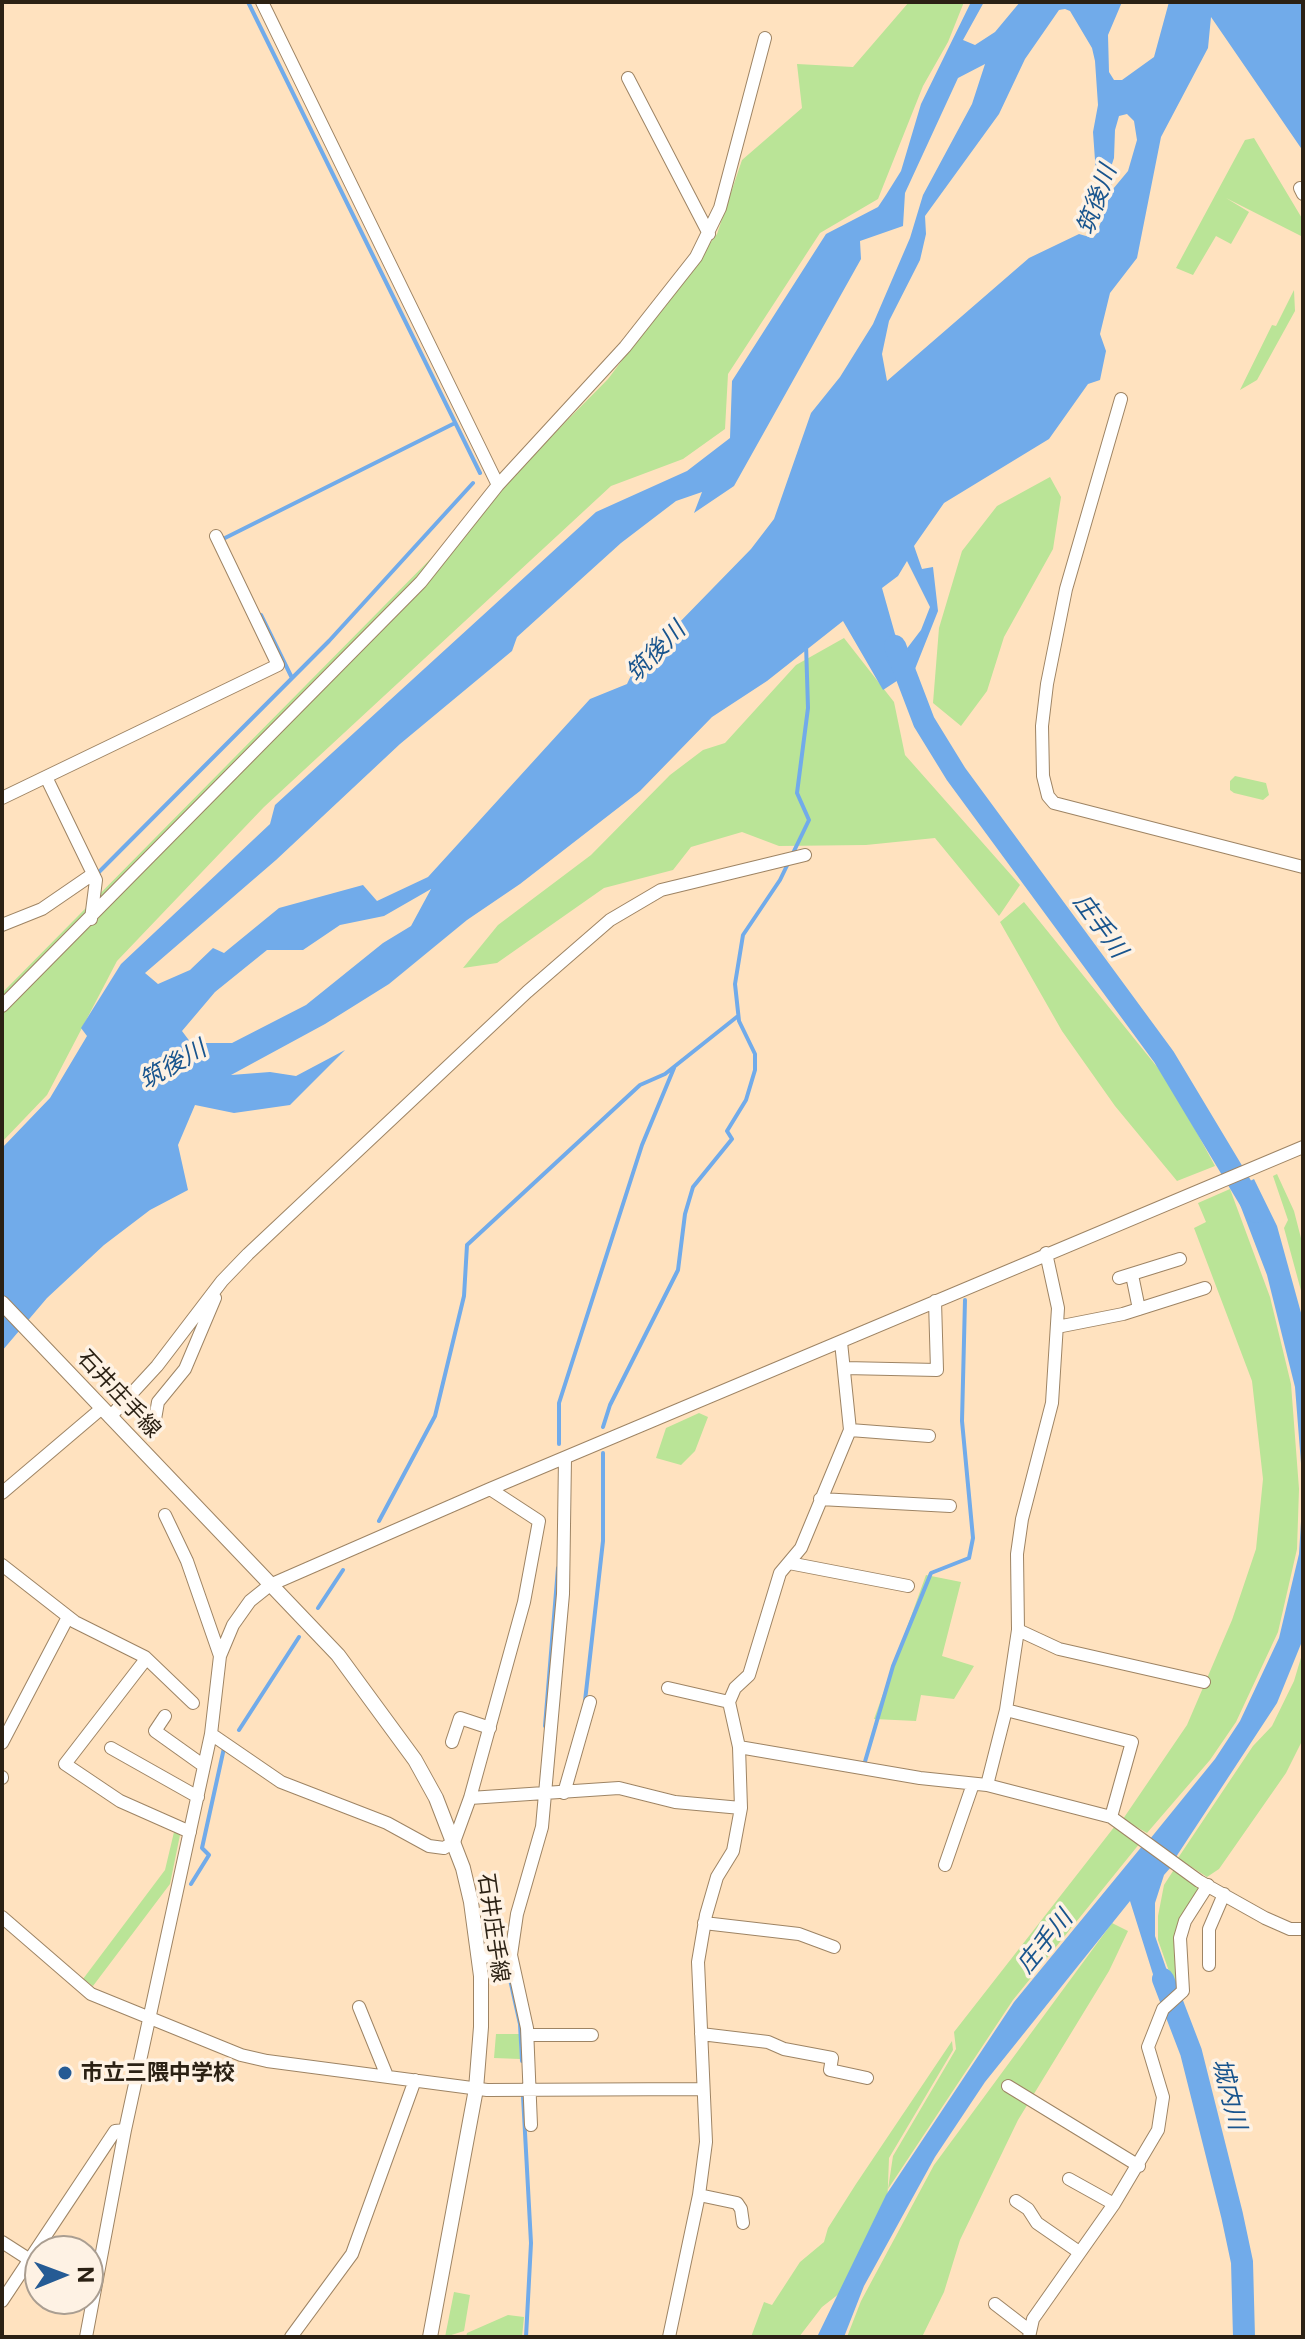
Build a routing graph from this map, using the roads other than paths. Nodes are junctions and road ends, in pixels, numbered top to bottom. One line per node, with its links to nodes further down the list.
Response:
1 (262, 2): 6 (street)
2 (765, 38): 4 (street)
3 (628, 78): 4 (street)
4 (709, 234): 6 (street)
5 (1121, 399): 11 (street)
6 (498, 485): 13 (street)
7 (216, 536): 8 (street)
8 (46, 777): 9 (street); 12 (street)
9 (2, 798)
10 (805, 855): 19 (street)
11 (1303, 867)
12 (95, 877): 13 (street); 14 (street)
13 (91, 919): 15 (street)
14 (2, 925)
15 (2, 1006)
16 (1303, 1147): 17 (street)
17 (1046, 1253): 21 (street); 24 (street)
18 (1180, 1259): 23 (street)
19 (222, 1281): 27 (street); 28 (street)
20 (1205, 1288): 23 (street)
21 (935, 1301): 25 (street); 26 (street)
22 (2, 1303): 27 (main road, 石井庄手線)
23 (1139, 1309): 24 (street)
24 (1057, 1327): 44 (street)
25 (841, 1342): 26 (street); 31 (street)
26 (845, 1368): 29 (street)
27 (106, 1412): 33 (street); 41 (main road, 石井庄手線)
28 (154, 1425)
29 (850, 1430): 30 (street); 34 (street)
30 (929, 1436)
31 (565, 1458): 32 (street); 38 (street)
32 (490, 1489): 37 (street); 41 (street)
33 (2, 1493)
34 (820, 1499): 35 (street); 39 (street)
35 (950, 1506)
36 (165, 1515): 45 (street)
37 (539, 1521): 38 (street); 54 (street)
38 (561, 1529): 63 (street)
39 (789, 1563): 42 (street); 50 (street)
40 (2, 1565): 43 (street)
41 (270, 1585): 45 (street); 69 (main road, 石井庄手線)
42 (908, 1586)
43 (68, 1617): 46 (street); 57 (street)
44 (1018, 1630): 47 (street); 52 (street)
45 (220, 1656): 55 (street)
46 (146, 1659): 51 (street); 68 (street)
47 (1204, 1682)
48 (668, 1688): 50 (street)
49 (590, 1702): 62 (street)
50 (729, 1702): 58 (street)
51 (193, 1703)
52 (1006, 1710): 61 (street); 67 (street)
53 (165, 1716): 60 (street)
54 (490, 1728): 56 (street); 65 (street)
55 (211, 1734): 60 (street); 69 (street)
56 (452, 1742)
57 (2, 1743)
58 (739, 1747): 61 (street); 66 (street)
59 (111, 1748): 64 (street)
60 (204, 1766): 64 (street)
61 (980, 1784): 67 (street); 70 (street)
62 (564, 1793): 63 (street); 66 (street)
63 (544, 1795): 65 (street); 77 (street)
64 (198, 1797): 68 (street)
65 (470, 1798): 69 (street)
66 (741, 1808): 74 (street)
67 (1111, 1817): 71 (street)
68 (190, 1832): 81 (street)
69 (454, 1842): 78 (main road, 石井庄手線)
70 (945, 1865)
71 (1204, 1883): 72 (street); 94 (street)
72 (1224, 1894): 75 (street); 79 (street)
73 (2, 1917): 81 (street)
74 (704, 1923): 76 (street); 82 (street)
75 (1303, 1929)
76 (834, 1947)
77 (511, 1955): 78 (street); 83 (street)
78 (479, 1957): 89 (main road, 石井庄手線)
79 (1209, 1965)
80 (359, 2007): 85 (street)
81 (150, 2018): 85 (street); 93 (street)
82 (701, 2034): 86 (street); 91 (street)
83 (528, 2035): 84 (street); 90 (street)
84 (592, 2035)
85 (387, 2076): 87 (street)
86 (867, 2078)
87 (415, 2080): 89 (street); 109 (street)
88 (1008, 2086): 94 (street)
89 (476, 2089): 90 (street); 110 (main road, 石井庄手線)
90 (530, 2089): 91 (street); 92 (street)
91 (703, 2089): 96 (street)
92 (531, 2125)
93 (125, 2130): 100 (street); 108 (street)
94 (1139, 2166): 98 (street)
95 (1069, 2179): 98 (street)
96 (699, 2195): 99 (street); 111 (street)
97 (1016, 2201): 102 (street)
98 (1114, 2204): 102 (street)
99 (743, 2223)
100 (46, 2235)
101 (2, 2242): 103 (street)
102 (1079, 2252): 107 (street)
103 (24, 2256)
104 (24, 2269): 105 (street)
105 (2, 2301)
106 (995, 2304): 107 (street)
107 (1030, 2334)
108 (86, 2337)
109 (291, 2337)
110 (430, 2337)
111 (669, 2337)

